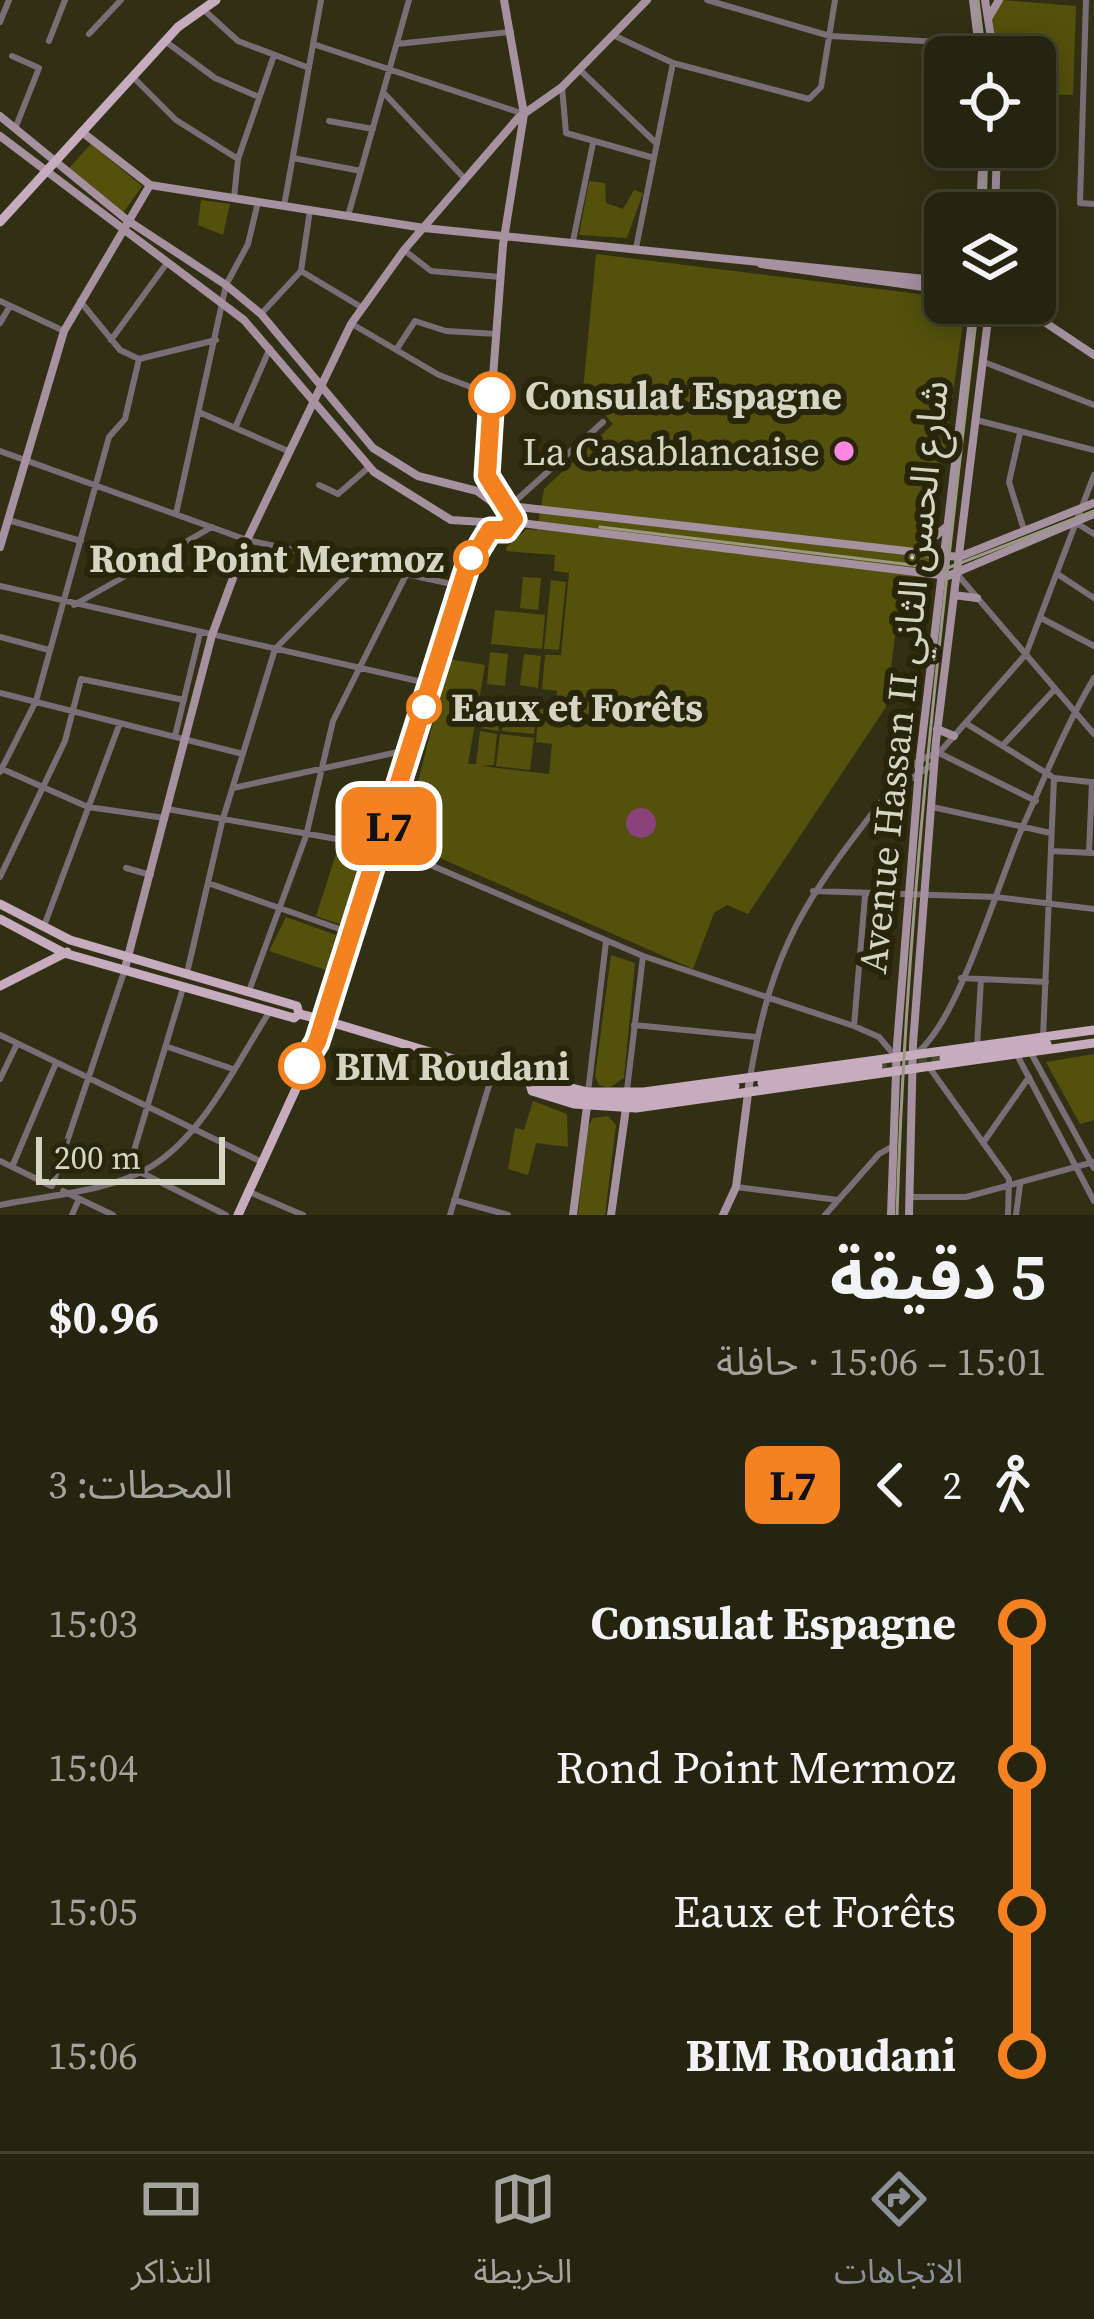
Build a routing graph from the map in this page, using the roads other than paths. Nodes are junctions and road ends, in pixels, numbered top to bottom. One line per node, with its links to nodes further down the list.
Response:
1 (10, 0): 17 (street)
2 (65, 0): 24 (street)
3 (121, 0): 19 (street)
4 (216, 0): 15 (main road)
5 (320, 0): 27 (street)
6 (409, 0): 28 (street)
7 (504, 0): 18 (main road)
8 (647, 0): 20 (main road)
9 (707, 0): 21 (street)
10 (835, 0): 21 (street)
11 (973, 0): 22 (main road)
12 (985, 0): 16 (main road)
13 (1000, 0): 16 (main road)
14 (1086, 0): 39 (street)
15 (203, 8): 25 (main road); 30 (street)
16 (988, 18): 23 (main road)
17 (0, 22)
18 (511, 32): 28 (street); 41 (main road)
19 (88, 34)
20 (615, 36): 31 (street); 34 (main road)
21 (830, 36): 26 (street); 31 (street)
22 (977, 36)
23 (991, 36)
24 (49, 41)
25 (165, 41): 35 (main road); 38 (street)
26 (924, 41)
27 (313, 44): 32 (street); 33 (street)
28 (397, 44): 32 (street)
29 (12, 56): 44 (street)
30 (273, 58): 33 (street); 38 (street)
31 (673, 63): 49 (street)
32 (390, 67): 37 (street); 41 (street)
33 (309, 68): 51 (street)
34 (580, 70): 36 (main road); 49 (street)
35 (133, 76): 46 (main road); 53 (street)
36 (562, 87): 41 (main road); 48 (street)
37 (383, 92): 45 (street); 57 (street)
38 (261, 97): 53 (street)
39 (1083, 107): 40 (street); 61 (street)
40 (1094, 107)
41 (524, 114): 57 (main road); 69 (main road)
42 (0, 116): 44 (main road)
43 (329, 121): 45 (street)
44 (15, 129): 54 (main road)
45 (373, 129): 55 (street)
46 (82, 131): 54 (main road); 58 (main road)
47 (4, 139): 50 (street); 56 (main road)
48 (593, 143): 52 (street); 70 (street)
49 (657, 144): 52 (street)
50 (0, 152)
51 (293, 158): 55 (street); 62 (street)
52 (654, 158): 71 (street)
53 (238, 159): 59 (street)
54 (54, 162): 56 (main road); 65 (main road)
55 (361, 170): 64 (street)
56 (44, 173): 66 (main road); 68 (main road)
57 (464, 178): 67 (main road)
58 (151, 184): 59 (main road); 65 (main road)
59 (234, 198): 60 (main road)
60 (258, 202): 62 (main road); 78 (street)
61 (1094, 204)
62 (284, 206): 63 (main road)
63 (310, 210): 64 (main road); 75 (street)
64 (348, 216): 67 (main road)
65 (127, 220): 68 (main road); 78 (main road)
66 (0, 222)
67 (424, 228): 69 (main road); 72 (main road)
68 (121, 230): 74 (main road); 81 (main road)
69 (505, 235): 70 (main road); 76 (main road)
70 (573, 242): 71 (main road)
71 (637, 243): 73 (main road)
72 (404, 250): 76 (street); 84 (main road)
73 (724, 256): 77 (main road); 79 (main road)
74 (167, 263): 82 (main road); 93 (street)
75 (301, 271): 84 (street); 85 (street)
76 (500, 277): 92 (main road)
77 (924, 279)
78 (226, 285): 82 (street); 85 (main road)
79 (924, 287)
80 (0, 301): 83 (street)
81 (80, 301): 91 (main road); 93 (street)
82 (222, 303): 94 (street); 95 (main road)
83 (10, 306): 86 (street); 91 (street)
84 (361, 307): 87 (main road)
85 (261, 314): 100 (main road)
86 (0, 323)
87 (351, 324): 96 (street); 100 (main road)
88 (971, 324): 121 (main road, Avenue Hassan II شارع الحسن الثاني)
89 (989, 324): 99 (main road, Avenue Hassan II شارع الحسن الثاني)
90 (1048, 324): 97 (main road)
91 (64, 331): 112 (main road)
92 (497, 334): 96 (street); 101 (main road)
93 (111, 340): 98 (street)
94 (216, 340): 98 (street); 104 (street)
95 (270, 347): 102 (main road); 107 (street)
96 (396, 350): 101 (street)
97 (1094, 355)
98 (139, 359): 116 (street)
99 (984, 362): 103 (street); 105 (main road, Avenue Hassan II شارع الحسن الثاني)
100 (320, 384): 102 (main road); 117 (main road)
101 (492, 395): 117 (main road)
102 (312, 399): 111 (main road); 113 (main road)
103 (1094, 405)
104 (201, 412): 107 (street); 120 (street)
105 (976, 420): 108 (street); 135 (main road, Avenue Hassan II شارع الحسن الثاني)
106 (603, 422): 119 (street)
107 (235, 428): 111 (street)
108 (1020, 432): 109 (street); 128 (street)
109 (1094, 450)
110 (0, 451): 112 (street)
111 (288, 451): 130 (main road)
112 (24, 460): 116 (street); 123 (main road)
113 (368, 468): 115 (street); 126 (main road)
114 (1094, 475): 118 (street)
115 (319, 484)
116 (97, 485): 120 (street); 131 (street)
117 (495, 501): 119 (main road); 126 (main road)
118 (1089, 505): 125 (street); 128 (main road)
119 (510, 506): 124 (main road); 133 (main road)
120 (176, 514): 127 (street)
121 (950, 514): 133 (main road); 134 (main road, Avenue Hassan II شارع الحسن الثاني)
122 (1094, 514): 125 (main road)
123 (8, 520): 131 (street); 132 (main road)
124 (513, 522): 126 (main road); 140 (main road)
125 (1078, 522): 129 (street); 138 (main road); 139 (street)
126 (487, 526): 142 (main road)
127 (212, 527): 130 (street); 147 (street)
128 (1025, 533): 135 (main road)
129 (1094, 534)
130 (247, 540): 136 (street); 150 (main road)
131 (81, 541): 146 (street)
132 (0, 547)
133 (905, 554): 134 (main road)
134 (946, 556): 135 (main road); 140 (main road, Avenue Hassan II شارع الحسن الثاني)
135 (959, 557): 138 (main road, Avenue Hassan II شارع الحسن الثاني)
136 (359, 564): 137 (street); 153 (street)
137 (406, 574): 142 (street); 156 (street)
138 (957, 574): 140 (main road); 143 (main road, Avenue Hassan II شارع الحسن الثاني); 144 (street)
139 (1059, 575): 145 (street); 148 (street)
140 (944, 576): 174 (main road, Avenue Hassan II شارع الحسن الثاني)
141 (0, 586): 146 (street)
142 (461, 586): 158 (main road)
143 (954, 596): 144 (main road); 167 (main road, Avenue Hassan II شارع الحسن الثاني)
144 (977, 598): 155 (street)
145 (1094, 598)
146 (63, 603): 147 (street); 154 (street)
147 (74, 605): 149 (street)
148 (1041, 618): 152 (street); 155 (street)
149 (200, 632): 150 (street); 161 (street)
150 (212, 635): 153 (street); 170 (main road)
151 (0, 637): 154 (street)
152 (1094, 646)
153 (275, 649): 156 (street); 173 (street)
154 (50, 651): 162 (street)
155 (1026, 654): 159 (street); 166 (street)
156 (361, 669): 158 (street); 176 (street)
157 (1094, 677): 164 (street)
158 (431, 684): 172 (main road)
159 (1055, 689): 164 (street); 171 (street)
160 (0, 693): 162 (street)
161 (184, 700): 163 (street); 170 (street)
162 (35, 701): 163 (street); 177 (street)
163 (75, 710): 165 (street); 182 (street)
164 (1075, 712): 168 (street); 179 (street)
165 (120, 723): 170 (street); 185 (street)
166 (967, 724): 169 (street); 171 (street)
167 (937, 730): 169 (main road); 175 (main road, Avenue Hassan II شارع الحسن الثاني)
168 (1094, 733)
169 (954, 736): 175 (street)
170 (180, 737): 173 (street); 187 (main road)
171 (1004, 745): 179 (street)
172 (412, 749): 176 (street); 192 (main road)
173 (243, 754): 181 (street)
174 (920, 757): 175 (street); 178 (main road, Avenue Hassan II شارع الحسن الثاني); 183 (street)
175 (938, 757): 178 (street); 184 (street); 186 (main road, Avenue Hassan II شارع الحسن الثاني)
176 (324, 768): 181 (street); 191 (street)
177 (1, 769): 182 (street)
178 (919, 769): 183 (street); 202 (main road, Avenue Hassan II شارع الحسن الثاني)
179 (1051, 776): 180 (street); 184 (street); 190 (street)
180 (1093, 782): 194 (street)
181 (233, 788): 188 (street)
182 (45, 789): 185 (street); 197 (street)
183 (887, 794): 199 (street)
184 (1036, 801): 189 (street)
185 (88, 807): 187 (street); 209 (street)
186 (932, 807): 189 (street); 203 (main road, Avenue Hassan II شارع الحسن الثاني)
187 (166, 813): 188 (street); 196 (main road)
188 (222, 822): 191 (street); 198 (street)
189 (1022, 827): 190 (street); 201 (street)
190 (1052, 833): 193 (street)
191 (306, 836): 192 (street); 206 (street)
192 (382, 845): 210 (main road); 211 (street)
193 (1051, 851): 194 (street); 204 (street)
194 (1092, 853)
195 (126, 868): 196 (street)
196 (151, 875): 214 (main road)
197 (0, 878)
198 (208, 883): 206 (street); 217 (street)
199 (813, 891): 200 (street); 224 (street)
200 (865, 896): 202 (street); 229 (street)
201 (996, 897): 203 (street); 204 (street); 218 (street)
202 (908, 898): 203 (street); 230 (main road, Avenue Hassan II شارع الحسن الثاني)
203 (922, 898): 241 (main road, Avenue Hassan II شارع الحسن الثاني)
204 (1049, 903): 207 (street); 220 (street)
205 (0, 904): 209 (main road)
206 (278, 908): 210 (street); 223 (street)
207 (1094, 909)
208 (0, 920): 213 (main road)
209 (43, 929): 212 (main road)
210 (351, 934): 227 (main road)
211 (606, 942): 215 (street); 258 (street)
212 (83, 944): 213 (main road); 214 (main road)
213 (64, 953): 216 (main road); 222 (main road)
214 (130, 956): 216 (main road); 217 (main road)
215 (643, 956): 224 (street); 228 (street)
216 (125, 968): 221 (main road); 253 (street)
217 (187, 973): 223 (main road)
218 (961, 978): 219 (street); 241 (street)
219 (981, 979): 220 (street); 238 (street)
220 (1046, 982): 234 (street)
221 (184, 985): 225 (main road); 237 (street)
222 (0, 986)
223 (249, 991): 226 (main road)
224 (766, 996): 229 (street); 232 (street)
225 (270, 1011): 226 (main road); 247 (street)
226 (299, 1014): 227 (main road)
227 (320, 1019): 249 (main road); 267 (main road)
228 (634, 1025): 232 (street); 260 (street)
229 (854, 1026): 233 (street)
230 (898, 1033): 233 (street); 242 (main road, Avenue Hassan II شارع الحسن الثاني)
231 (0, 1035): 236 (street)
232 (757, 1037): 254 (street)
233 (879, 1037): 242 (street)
234 (1043, 1037): 235 (main road); 238 (main road)
235 (1094, 1037): 239 (main road); 243 (main road)
236 (17, 1044): 244 (street); 252 (street)
237 (167, 1046): 247 (street); 262 (street)
238 (977, 1047): 241 (main road)
239 (1030, 1053): 240 (main road); 269 (street)
240 (1018, 1054): 246 (main road); 251 (street)
241 (914, 1056): 242 (main road); 248 (main road, Avenue Hassan II شارع الحسن الثاني)
242 (897, 1058): 250 (main road, Avenue Hassan II شارع الحسن الثاني); 254 (main road)
243 (944, 1058)
244 (56, 1063): 253 (street); 270 (street)
245 (878, 1066): 255 (main road)
246 (929, 1067): 248 (main road); 265 (street)
247 (232, 1069): 264 (street)
248 (915, 1069): 250 (main road); 278 (main road, Avenue Hassan II شارع الحسن الثاني)
249 (494, 1072): 256 (main road); 281 (street)
250 (897, 1072): 259 (main road); 266 (main road, Avenue Hassan II شارع الحسن الثاني)
251 (1029, 1077): 265 (street); 271 (street)
252 (0, 1078)
253 (88, 1078): 262 (street); 273 (street)
254 (750, 1078): 259 (main road); 260 (main road)
255 (762, 1083)
256 (530, 1084): 257 (main road); 258 (main road); 261 (main road)
257 (735, 1086)
258 (588, 1092): 260 (main road)
259 (748, 1092): 263 (main road); 275 (main road)
260 (626, 1094)
261 (586, 1106): 263 (main road); 291 (main road)
262 (147, 1107): 264 (street); 272 (street)
263 (626, 1108): 292 (main road)
264 (192, 1129): 267 (street); 272 (street)
265 (983, 1143): 274 (street)
266 (895, 1145): 280 (street); 295 (main road, Avenue Hassan II شارع الحسن الثاني)
267 (260, 1161): 276 (main road)
268 (0, 1162): 270 (street)
269 (1093, 1164): 271 (street)
270 (12, 1167): 273 (street)
271 (1077, 1168): 274 (street); 282 (street)
272 (136, 1174): 277 (street); 286 (street)
273 (52, 1186): 277 (street)
274 (1016, 1186): 278 (street); 297 (street)
275 (736, 1187): 280 (street); 293 (main road)
276 (247, 1191): 287 (main road); 288 (street)
277 (64, 1192): 279 (street); 283 (street)
278 (910, 1197): 296 (main road, Avenue Hassan II شارع الحسن الثاني)
279 (79, 1199): 284 (street); 285 (street)
280 (838, 1200): 294 (street)
281 (454, 1201): 289 (street); 290 (street)
282 (1094, 1201)
283 (0, 1205)
284 (72, 1215)
285 (113, 1215)
286 (226, 1215)
287 (238, 1215)
288 (303, 1215)
289 (450, 1215)
290 (508, 1215)
291 (573, 1215)
292 (611, 1215)
293 (722, 1215)
294 (825, 1215)
295 (891, 1215)
296 (909, 1215)
297 (1012, 1215)

